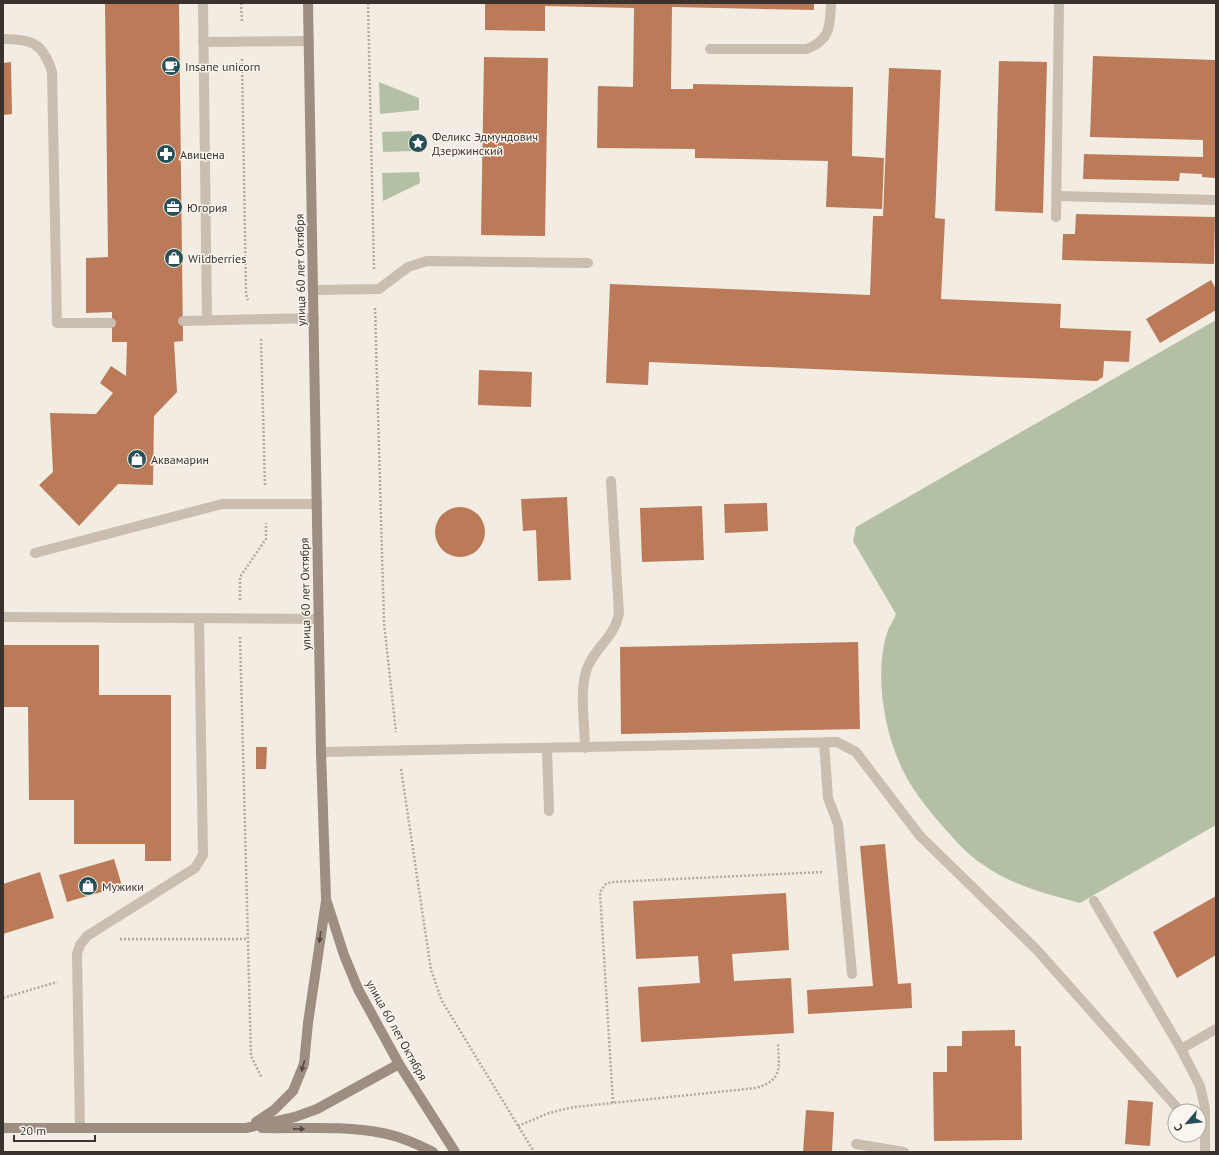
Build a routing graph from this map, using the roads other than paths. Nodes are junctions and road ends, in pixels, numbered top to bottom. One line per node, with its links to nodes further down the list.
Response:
1 (203, 3): 7 (lane)
2 (308, 3): 6 (main road, улица 60 лет Октября)
3 (830, 3): 8 (lane)
4 (1059, 3): 9 (lane)
5 (3, 39): 17 (lane)
6 (309, 41): 7 (lane); 13 (main road, улица 60 лет Октября)
7 (203, 42): 15 (lane)
8 (710, 49)
9 (1057, 196): 10 (lane); 11 (lane)
10 (1216, 200)
11 (1056, 217)
12 (588, 263): 13 (lane)
13 (313, 290): 14 (main road, улица 60 лет Октября)
14 (314, 318): 15 (lane); 19 (main road, улица 60 лет Октября)
15 (207, 320): 16 (lane)
16 (183, 321)
17 (111, 323)
18 (611, 481): 25 (lane)
19 (317, 504): 20 (lane); 23 (main road, улица 60 лет Октября)
20 (35, 553)
21 (3, 617): 22 (lane)
22 (199, 619): 23 (lane); 38 (lane)
23 (318, 619): 27 (main road, улица 60 лет Октября)
24 (824, 742): 25 (lane); 31 (lane); 35 (lane)
25 (586, 748): 26 (lane)
26 (547, 749): 27 (lane); 28 (lane)
27 (321, 752): 29 (main road, улица 60 лет Октября)
28 (549, 811)
29 (326, 899): 34 (main road, улица 60 лет Октября); 39 (main road, one-way to 39)
30 (1094, 901): 33 (lane)
31 (852, 974)
32 (1216, 1029): 33 (lane)
33 (1181, 1049): 36 (lane)
34 (399, 1064): 39 (main road); 42 (main road, улица 60 лет Октября)
35 (1173, 1103)
36 (1204, 1103)
37 (3, 1128): 38 (main road)
38 (80, 1128): 39 (main road)
39 (246, 1128): 41 (main road, one-way to 41)
40 (856, 1144): 43 (lane)
41 (433, 1152)
42 (455, 1152)
43 (904, 1152)

